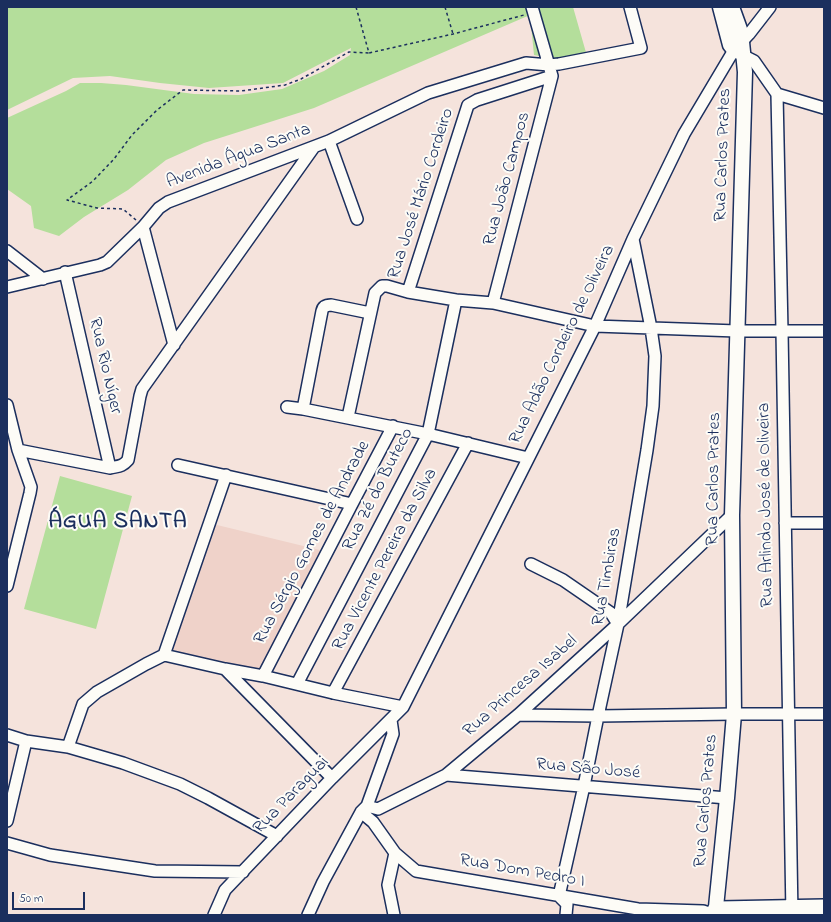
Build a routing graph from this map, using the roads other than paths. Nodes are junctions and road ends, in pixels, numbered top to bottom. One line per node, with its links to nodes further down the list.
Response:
1 (630, 7): 7 (street, Avenida Água Santa)
2 (720, 7): 6 (street)
3 (732, 7): 6 (street)
4 (770, 7): 6 (street, Rua Adão Cordeiro de Oliveira)
5 (533, 10): 7 (street, Rua João Campos)
6 (740, 49): 9 (street); 15 (street, Rua Adão Cordeiro de Oliveira); 26 (street, Rua Carlos Prates)
7 (549, 65): 8 (street, Rua João Campos); 11 (street, Avenida Água Santa)
8 (552, 76): 20 (street, Rua José Mário Cordeiro); 22 (street, Rua João Campos)
9 (777, 94): 10 (street); 27 (street, Rua Arlindo José de Oliveira)
10 (824, 108)
11 (329, 142): 12 (street, Avenida Água Santa); 13 (street)
12 (314, 147): 14 (street, Avenida Água Santa); 29 (street)
13 (357, 219)
14 (143, 227): 17 (street, Avenida Água Santa); 29 (street)
15 (633, 239): 24 (street, Rua Adão Cordeiro de Oliveira); 25 (street, Rua Timbiras)
16 (7, 252): 18 (street)
17 (65, 272): 18 (street, Avenida Água Santa); 40 (street, Rua Rio Níger)
18 (43, 278): 19 (street, Avenida Água Santa)
19 (7, 287)
20 (408, 292): 21 (street, Rua José Mário Cordeiro); 23 (street, Rua José Mário Cordeiro)
21 (456, 300): 22 (street, Rua José Mário Cordeiro); 35 (street, Rua Zé do Buteco)
22 (493, 303): 24 (street, Rua José Mário Cordeiro)
23 (370, 313): 32 (street); 33 (street)
24 (595, 326): 25 (street, Rua José Mário Cordeiro); 38 (street, Rua Adão Cordeiro de Oliveira)
25 (651, 328): 26 (street, Rua José Mário Cordeiro); 48 (street, Rua Timbiras)
26 (738, 331): 27 (street, Rua José Mário Cordeiro); 43 (street, Rua Carlos Prates)
27 (782, 331): 28 (street, Rua José Mário Cordeiro); 45 (street, Rua Arlindo José de Oliveira)
28 (824, 331)
29 (174, 345): 40 (street)
30 (7, 405): 37 (street)
31 (287, 407): 32 (street)
32 (303, 409): 33 (street)
33 (348, 417): 34 (street)
34 (393, 426): 35 (street); 42 (street, Rua Sérgio Gomes de Andrade)
35 (428, 434): 36 (street); 52 (street, Rua Zé do Buteco)
36 (468, 443): 38 (street); 53 (street, Rua Vicente Pereira da Silva)
37 (18, 450): 40 (street); 47 (street)
38 (528, 458): 54 (street, Rua Adão Cordeiro de Oliveira)
39 (178, 465): 41 (street)
40 (110, 468)
41 (226, 476): 42 (street); 49 (street)
42 (352, 504): 51 (street, Rua Sérgio Gomes de Andrade)
43 (732, 515): 48 (street, Rua Princesa Isabel); 55 (street, Rua Carlos Prates)
44 (824, 523): 45 (street)
45 (784, 524): 56 (street, Rua Arlindo José de Oliveira)
46 (531, 564): 48 (street)
47 (7, 586)
48 (618, 624): 58 (street, Rua Princesa Isabel); 59 (street, Rua Timbiras)
49 (164, 655): 50 (street); 63 (street)
50 (225, 669): 51 (street); 65 (street)
51 (262, 676): 52 (street)
52 (297, 684): 53 (street)
53 (334, 693): 54 (street)
54 (403, 708): 60 (street, Rua Paraguai)
55 (734, 714): 56 (street); 59 (street); 67 (street, Rua Carlos Prates)
56 (788, 714): 57 (street); 76 (street, Rua Arlindo José de Oliveira)
57 (824, 714)
58 (518, 715): 59 (street); 64 (street, Rua Princesa Isabel)
59 (598, 716): 66 (street, Rua Timbiras)
60 (391, 720): 65 (street, Rua Paraguai); 68 (street)
61 (7, 735): 62 (street)
62 (26, 741): 63 (street); 69 (street)
63 (68, 747): 70 (street)
64 (446, 775): 66 (street, Rua São José); 68 (street, Rua Princesa Isabel)
65 (332, 778): 70 (street, Rua Paraguai)
66 (584, 786): 67 (street, Rua São José); 74 (street, Rua Timbiras)
67 (727, 798): 77 (street, Rua Carlos Prates)
68 (364, 809): 72 (street, Rua Dom Pedro I); 80 (street)
69 (7, 821)
70 (277, 836): 73 (street, Rua Paraguai)
71 (7, 843): 73 (street)
72 (395, 853): 74 (street, Rua Dom Pedro I); 81 (street)
73 (243, 872): 79 (street, Rua Paraguai)
74 (559, 896): 77 (street, Rua Dom Pedro I); 82 (street)
75 (824, 905): 76 (street)
76 (792, 911): 77 (street, Rua Dom Pedro I); 78 (street)
77 (711, 912)
78 (824, 914)
79 (214, 915)
80 (308, 915)
81 (394, 915)
82 (566, 915)

